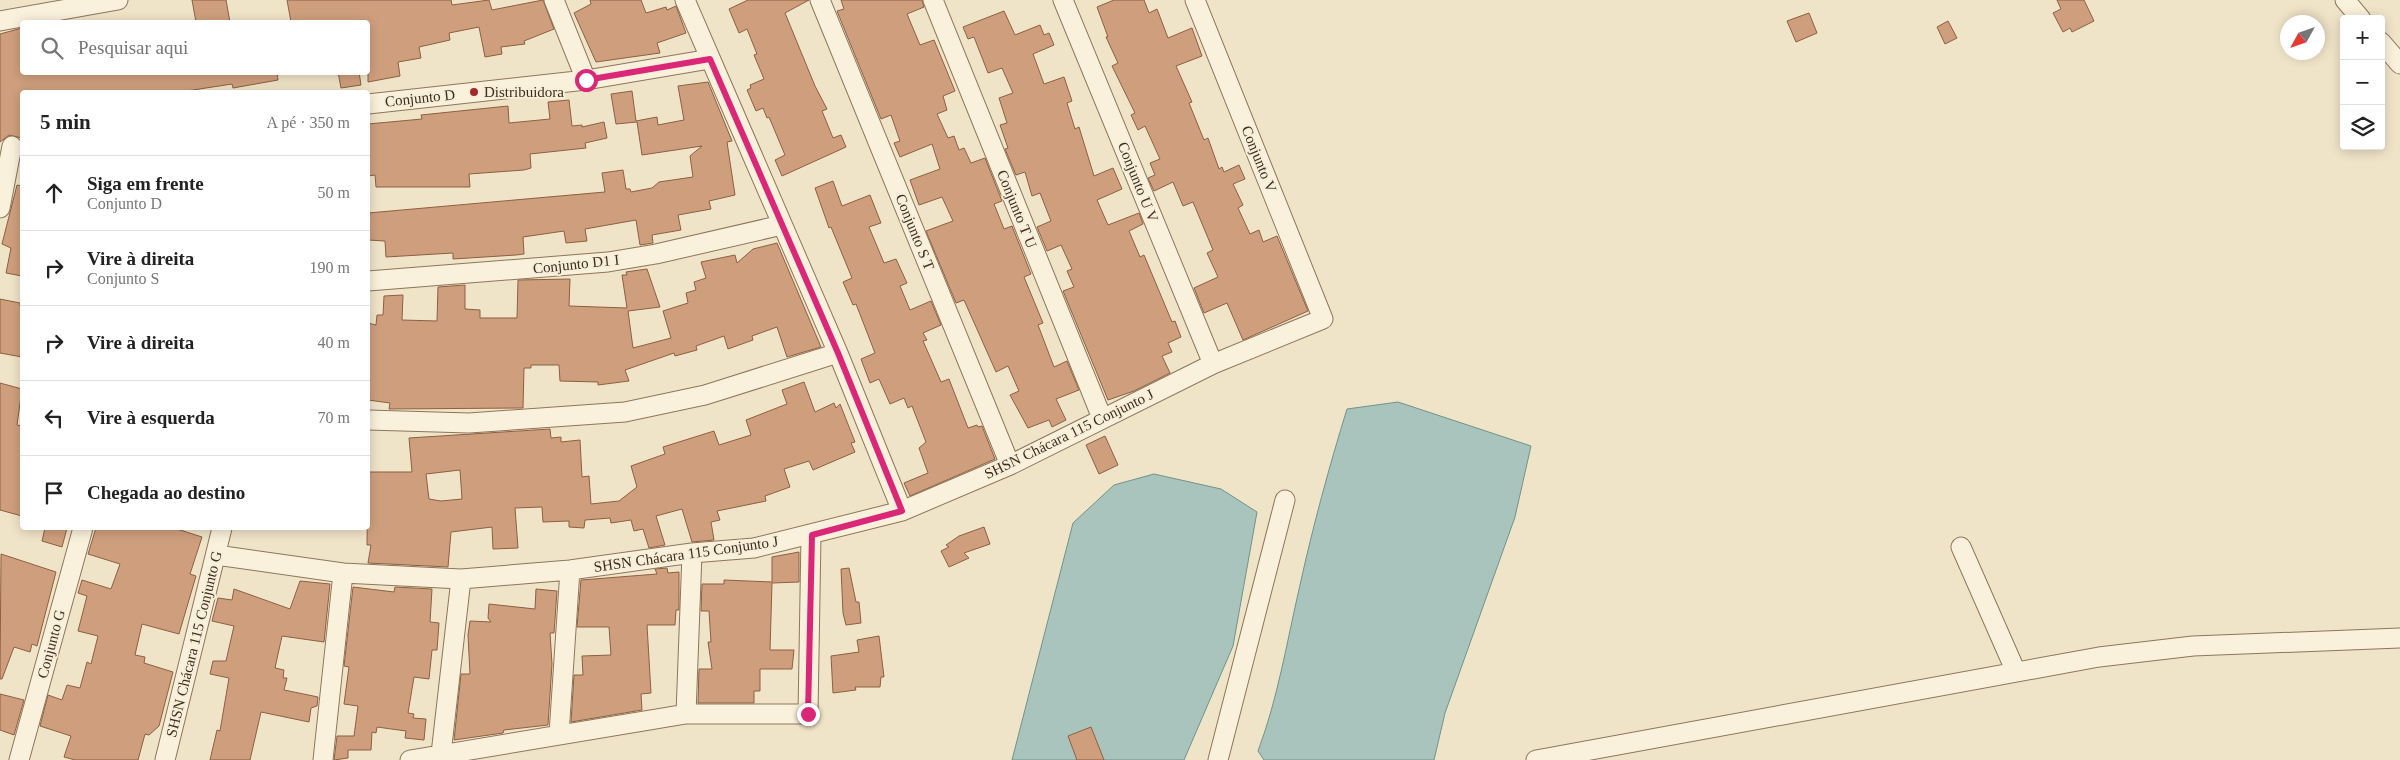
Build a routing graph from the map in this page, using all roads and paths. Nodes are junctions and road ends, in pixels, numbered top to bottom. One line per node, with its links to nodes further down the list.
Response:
1 (118, 0): 10 (street)
2 (554, 0): 14 (street)
3 (685, 0): 12 (street)
4 (820, 0): 25 (street, Conjunto S T)
5 (933, 0): 23 (street, Conjunto T U)
6 (1064, 0): 22 (street, Conjunto U V)
7 (1195, 0): 20 (street, Conjunto V)
8 (2345, 0): 9 (street)
9 (2358, 15)
10 (0, 21)
11 (2385, 47): 13 (street)
12 (710, 59): 14 (street, Conjunto D); 18 (street)
13 (2400, 64)
14 (586, 80): 15 (street, Conjunto D)
15 (370, 104)
16 (11, 146): 17 (street)
17 (0, 208)
18 (782, 225): 19 (street, Conjunto D1 I); 21 (street)
19 (370, 281)
20 (1322, 319): 22 (street, SHSN Chácara 115 Conjunto J)
21 (838, 353): 24 (street); 27 (street)
22 (1212, 364): 23 (street, SHSN Chácara 115 Conjunto J)
23 (1102, 418): 25 (street, SHSN Chácara 115 Conjunto J)
24 (370, 420)
25 (1010, 464): 27 (street, SHSN Chácara 115 Conjunto J)
26 (1285, 500): 46 (street)
27 (902, 511): 30 (street, SHSN Chácara 115 Conjunto J)
28 (82, 530): 42 (street, Conjunto G)
29 (222, 530): 33 (street, SHSN Chácara 115 Conjunto G)
30 (812, 535): 32 (street, SHSN Chácara 115 Conjunto J); 39 (street)
31 (1961, 547): 38 (street)
32 (692, 553): 34 (street, SHSN Chácara 115 Conjunto J); 39 (street)
33 (216, 555): 35 (street, SHSN Chácara 115 Conjunto J); 43 (street, SHSN Chácara 115 Conjunto G)
34 (570, 570): 36 (street, SHSN Chácara 115 Conjunto J); 40 (street)
35 (343, 573): 36 (street, SHSN Chácara 115 Conjunto J); 44 (street)
36 (462, 579): 41 (street)
37 (2400, 638): 38 (street)
38 (2016, 672): 47 (street)
39 (686, 714): 40 (street)
40 (559, 734): 41 (street)
41 (441, 754): 45 (street)
42 (19, 760)
43 (165, 760)
44 (323, 760)
45 (410, 760)
46 (1218, 760)
47 (1536, 760)

